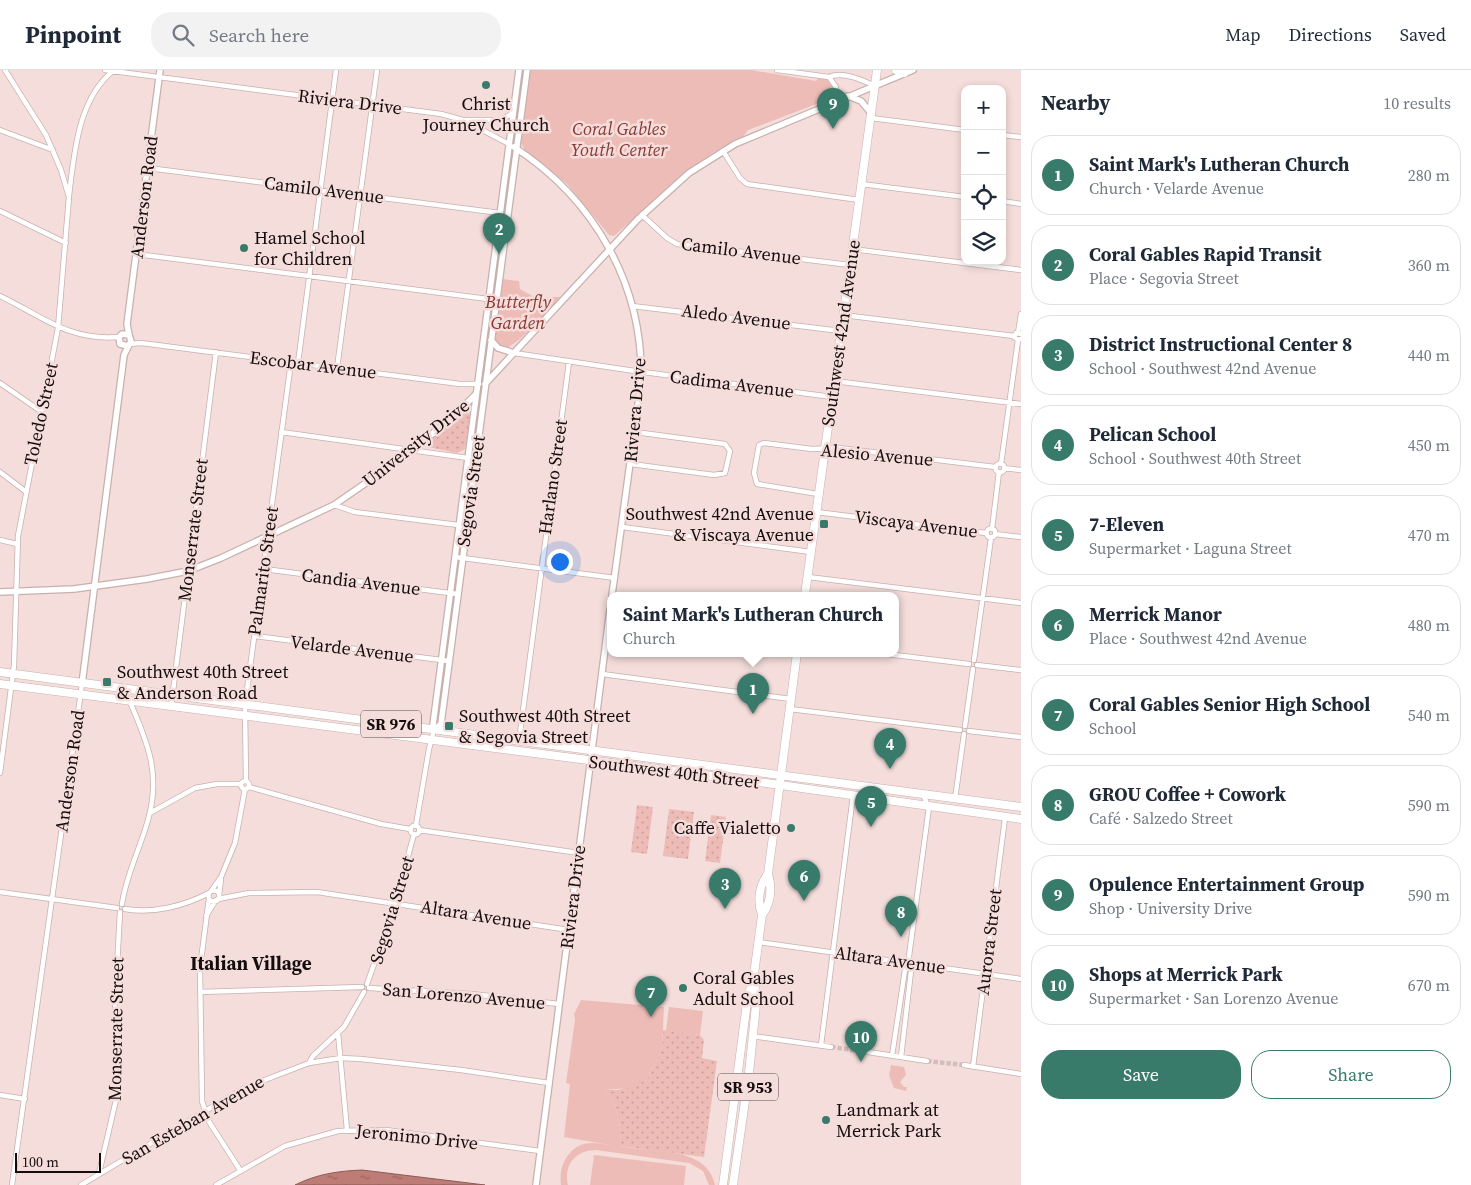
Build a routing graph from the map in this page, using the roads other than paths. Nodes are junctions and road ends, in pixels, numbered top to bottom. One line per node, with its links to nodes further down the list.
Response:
1 (5, 70): 30 (street, Toledo Street)
2 (105, 70): 12 (street, Riviera Drive)
3 (160, 70): 15 (street, Anderson Road)
4 (336, 70): 18 (street)
5 (377, 70): 20 (street)
6 (519, 70): 21 (street, Segovia Street)
7 (527, 70): 29 (street, Segovia Street)
8 (776, 70): 14 (street)
9 (877, 70): 16 (main road, Southwest 42nd Avenue)
10 (896, 70): 13 (main road)
11 (912, 70): 13 (street, University Drive)
12 (113, 71): 15 (street, Riviera Drive); 37 (street)
13 (904, 73): 16 (street, University Drive)
14 (829, 77): 16 (street); 19 (street)
15 (159, 78): 18 (street, Riviera Drive); 32 (street, Anderson Road)
16 (875, 86): 17 (street, University Drive); 22 (main road, Southwest 42nd Avenue)
17 (848, 96): 19 (street, University Drive); 22 (street)
18 (332, 100): 20 (street, Riviera Drive); 34 (street)
19 (830, 103): 31 (street, University Drive)
20 (372, 105): 23 (street, Riviera Drive); 35 (street)
21 (513, 113): 23 (street); 28 (street, Segovia Street)
22 (871, 116): 24 (street); 33 (main road, Southwest 42nd Avenue)
23 (463, 120): 28 (street, Riviera Drive)
24 (961, 129)
25 (0, 130): 30 (street)
26 (1006, 135): 27 (street)
27 (1021, 137)
28 (509, 144): 29 (street, Riviera Drive); 42 (street, Segovia Street)
29 (516, 149): 46 (street, Riviera Drive); 54 (street, Segovia Street)
30 (53, 150): 37 (street, Toledo Street)
31 (723, 151): 38 (street); 43 (street, University Drive)
32 (148, 168): 34 (street, Camilo Avenue); 47 (street, Anderson Road)
33 (861, 184): 36 (street); 38 (main road, Southwest 42nd Avenue)
34 (321, 190): 35 (street, Camilo Avenue); 50 (street)
35 (360, 196): 42 (street, Camilo Avenue); 51 (street)
36 (961, 196)
37 (68, 197): 44 (street, Toledo Street)
38 (859, 200): 45 (main road, Southwest 42nd Avenue)
39 (1006, 202): 40 (street)
40 (1021, 204)
41 (0, 211): 44 (street)
42 (500, 213): 53 (street, Segovia Street)
43 (642, 215): 46 (street, University Drive); 48 (street, Camilo Avenue)
44 (66, 243): 58 (street, Toledo Street)
45 (852, 249): 48 (main road, Southwest 42nd Avenue); 49 (street)
46 (610, 250): 55 (street, Riviera Drive); 64 (street, University Drive)
47 (136, 254): 50 (street); 61 (street, Anderson Road)
48 (850, 265): 57 (main road, Southwest 42nd Avenue)
49 (1021, 270)
50 (309, 276): 51 (street); 67 (street)
51 (348, 281): 53 (street); 68 (street)
52 (0, 296): 58 (street, Escobar Avenue)
53 (490, 299): 54 (street); 73 (street, Segovia Street)
54 (496, 300): 62 (street, Segovia Street)
55 (632, 306): 59 (street, Aledo Avenue); 69 (street, Riviera Drive)
56 (1021, 314): 60 (street)
57 (843, 315): 59 (main road, Southwest 42nd Avenue); 60 (street)
58 (58, 328): 61 (street, Escobar Avenue); 78 (street, Toledo Street)
59 (841, 331): 70 (main road, Southwest 42nd Avenue)
60 (1018, 336): 76 (street)
61 (125, 340): 63 (street, Escobar Avenue); 114 (street, Anderson Road)
62 (491, 340): 64 (street); 72 (street, Segovia Street)
63 (216, 352): 65 (street, Escobar Avenue); 111 (street, Monserrate Street)
64 (514, 353): 66 (street, Cadima Avenue); 72 (street, University Drive)
65 (291, 362): 67 (street, Escobar Avenue); 79 (street, Palmarito Street)
66 (569, 362): 69 (street, Cadima Avenue); 109 (street, Harlano Street)
67 (298, 363): 68 (street, Escobar Avenue)
68 (338, 368): 73 (street, Escobar Avenue)
69 (641, 372): 75 (street, Cadima Avenue); 80 (street, Riviera Drive)
70 (834, 381): 75 (main road, Southwest 42nd Avenue); 76 (street)
71 (0, 383): 78 (street)
72 (486, 383): 73 (street, Escobar Avenue); 74 (street, University Drive); 84 (street, Segovia Street)
73 (478, 384): 74 (street, Segovia Street)
74 (476, 394): 82 (street, University Drive); 83 (street, Segovia Street)
75 (832, 397): 81 (main road, Southwest 42nd Avenue)
76 (1009, 402): 77 (street); 86 (street)
77 (1021, 404)
78 (42, 412): 91 (street, Toledo Street)
79 (281, 432): 82 (street); 102 (street, Palmarito Street)
80 (635, 432): 85 (street, Riviera Drive); 85 (street)
81 (825, 448): 87 (street, Alesio Avenue); 92 (main road, Southwest 42nd Avenue); 92 (street, Alesio Avenue)
82 (413, 449): 83 (street); 93 (street, University Drive)
83 (468, 458): 84 (street); 95 (street, Segovia Street)
84 (475, 459): 96 (street, Segovia Street)
85 (630, 464): 97 (street, Riviera Drive)
86 (1002, 466): 87 (street); 88 (street); 90 (street)
87 (995, 467): 90 (street)
88 (1021, 470)
89 (0, 472): 91 (street)
90 (999, 472): 98 (street)
91 (25, 491): 105 (street, Toledo Street)
92 (818, 494): 94 (main road, Southwest 42nd Avenue)
93 (334, 505): 95 (street); 102 (street, University Drive)
94 (816, 512): 99 (street, Viscaya Avenue); 106 (main road, Southwest 42nd Avenue)
95 (459, 525): 96 (street); 107 (street, Segovia Street)
96 (466, 526): 108 (street, Segovia Street)
97 (622, 527): 106 (street); 113 (street, Riviera Drive)
98 (992, 529): 99 (street); 100 (street)
99 (986, 533): 103 (street)
100 (995, 534): 101 (street, Viscaya Avenue); 103 (street)
101 (1021, 537)
102 (268, 538): 110 (street, Palmarito Street); 111 (street, University Drive)
103 (991, 538): 121 (street)
104 (0, 540): 105 (street)
105 (17, 544): 116 (street, Toledo Street)
106 (811, 552): 112 (main road, Southwest 42nd Avenue)
107 (455, 557): 108 (street); 119 (street, Segovia Street)
108 (462, 558): 109 (street); 120 (street, Segovia Street)
109 (541, 568): 113 (street); 154 (street, Harlano Street)
110 (264, 569): 119 (street, Candia Avenue); 124 (street, Palmarito Street)
111 (188, 571): 114 (street, University Drive); 141 (street, Monserrate Street)
112 (808, 577): 118 (main road, Southwest 42nd Avenue); 121 (street)
113 (615, 578): 117 (street, Riviera Drive)
114 (94, 587): 116 (street, University Drive); 138 (street, Anderson Road)
115 (0, 592): 116 (street, University Drive)
116 (15, 592): 135 (street, Toledo Street)
117 (613, 592)
118 (806, 592)
119 (450, 593): 120 (street, Candia Avenue); 128 (street, Segovia Street)
120 (457, 594): 129 (street, Segovia Street)
121 (982, 598): 122 (street); 127 (street)
122 (1021, 603)
123 (607, 634): 136 (street, Riviera Drive)
124 (254, 636): 128 (street, Velarde Avenue); 144 (street, Palmarito Street)
125 (899, 656): 130 (street)
126 (796, 657): 142 (main road, SR 953)
127 (974, 660): 130 (street); 131 (street)
128 (441, 661): 129 (street, Velarde Avenue); 149 (street, Segovia Street)
129 (448, 662): 149 (street, Segovia Street)
130 (968, 664): 132 (street)
131 (977, 665): 132 (street); 133 (street)
132 (973, 669): 148 (street)
133 (1021, 670)
134 (0, 672): 135 (main road, Southwest 40th Street / SR 976)
135 (13, 674): 138 (main road, Southwest 40th Street / SR 976); 139 (street, Toledo Street)
136 (602, 674): 142 (street); 155 (street, Riviera Drive)
137 (0, 684): 139 (main road, Southwest 40th Street / SR 976)
138 (82, 684): 140 (street, Anderson Road); 141 (main road, Southwest 40th Street / SR 976)
139 (12, 686): 140 (main road, Southwest 40th Street / SR 976); 156 (street, Toledo Street)
140 (80, 695): 143 (main road, Southwest 40th Street / SR 976); 180 (street, Anderson Road)
141 (172, 696): 144 (main road, Southwest 40th Street / SR 976); 145 (street, Monserrate Street)
142 (791, 699): 146 (main road, SR 953)
143 (130, 702): 145 (main road, Southwest 40th Street / SR 976); 168 (street, Monserrate Street)
144 (245, 705): 147 (street, Palmarito Street); 149 (main road, Southwest 40th Street / SR 976)
145 (171, 707): 147 (main road, Southwest 40th Street / SR 976)
146 (790, 709): 150 (street); 159 (main road, SR 953)
147 (244, 717): 153 (main road, Southwest 40th Street / SR 976); 160 (street, Palmarito Street)
148 (967, 728): 150 (street); 151 (street); 152 (street)
149 (434, 730): 153 (street, Segovia Street); 154 (main road, Southwest 40th Street / SR 976)
150 (960, 730): 151 (street)
151 (964, 734): 165 (street)
152 (1021, 737)
153 (431, 741): 157 (main road, Southwest 40th Street / SR 976); 171 (street, Segovia Street)
154 (519, 741): 155 (main road, Southwest 40th Street / SR 976)
155 (592, 750): 157 (street, Riviera Drive); 159 (main road, Southwest 40th Street / SR 976)
156 (1, 753): 158 (street, Toledo Street)
157 (591, 761): 161 (main road, Southwest 40th Street / SR 976); 175 (street, Riviera Drive)
158 (0, 773)
159 (781, 774): 161 (main road, SR 953); 163 (main road, Southwest 40th Street / SR 976)
160 (243, 782): 162 (street); 168 (street)
161 (780, 785): 164 (main road, Southwest 40th Street / SR 976); 186 (main road, SR 953)
162 (247, 788): 172 (street); 176 (street)
163 (923, 795): 165 (main road, Southwest 40th Street / SR 976); 166 (street)
164 (853, 796): 166 (main road, Southwest 40th Street / SR 976); 187 (street)
165 (955, 799): 167 (main road, Southwest 40th Street / SR 976)
166 (929, 807): 169 (main road, Southwest 40th Street / SR 976); 188 (street)
167 (1021, 807)
168 (150, 813): 183 (street, Monserrate Street)
169 (1005, 818): 170 (main road, Southwest 40th Street / SR 976); 189 (street, Aurora Street)
170 (1021, 819)
171 (416, 825): 172 (street); 173 (street)
172 (410, 829): 174 (street)
173 (419, 830): 174 (street); 175 (street)
174 (414, 834): 182 (street, Segovia Street)
175 (579, 852): 185 (street, Riviera Drive)
176 (221, 877): 179 (street); 179 (street)
177 (0, 892): 180 (street)
178 (234, 894): 179 (street, Altara Avenue); 179 (street, Altara Avenue); 182 (street, Altara Avenue)
179 (214, 896): 181 (street, Altara Avenue); 181 (street, Altara Avenue); 184 (street); 184 (street)
180 (52, 900): 183 (street); 212 (street, Anderson Road)
181 (193, 901): 183 (street, Altara Avenue)
182 (396, 903): 185 (street, Altara Avenue); 192 (street, Segovia Street)
183 (122, 909): 219 (street, Monserrate Street)
184 (206, 918): 193 (street)
185 (569, 930): 194 (street, Riviera Drive)
186 (759, 942): 187 (street, Altara Avenue); 191 (main road, SR 953)
187 (833, 952): 188 (street, Altara Avenue); 199 (street)
188 (909, 965): 189 (street, Altara Avenue); 195 (street); 196 (street)
189 (985, 974): 190 (street, Altara Avenue); 208 (street, Aurora Street)
190 (1021, 979)
191 (753, 982): 198 (main road, SR 953); 217 (main road, SR 953)
192 (366, 988): 193 (street, San Lorenzo Avenue); 194 (street, San Lorenzo Avenue); 197 (street, Segovia Street)
193 (200, 992): 213 (street)
194 (559, 1004): 210 (street, Riviera Drive)
195 (896, 1027): 196 (street); 202 (street)
196 (905, 1028): 203 (street)
197 (338, 1033): 204 (street); 206 (street, San Esteban Avenue)
198 (752, 1036): 199 (street); 218 (main road, SR 953)
199 (821, 1045): 200 (street)
200 (832, 1047)
201 (868, 1052): 202 (street)
202 (892, 1056): 203 (street)
203 (901, 1057): 205 (street)
204 (341, 1058): 206 (street, San Esteban Avenue); 210 (street, San Esteban Avenue); 214 (street)
205 (927, 1061)
206 (309, 1063): 213 (street, San Esteban Avenue)
207 (964, 1065): 208 (street)
208 (973, 1067): 209 (street)
209 (1021, 1074)
210 (549, 1083): 215 (street, Riviera Drive)
211 (0, 1095): 212 (street)
212 (25, 1099): 220 (street, Anderson Road)
213 (204, 1112): 216 (street); 219 (street, San Esteban Avenue)
214 (346, 1130): 215 (street, Jeronimo Drive); 216 (street, Jeronimo Drive)
215 (540, 1151): 223 (street, Riviera Drive)
216 (240, 1170): 222 (street, Jeronimo Drive)
217 (725, 1170): 218 (main road); 224 (main road, SR 953)
218 (736, 1172): 225 (main road, SR 953)
219 (99, 1173): 221 (street, San Esteban Avenue)
220 (12, 1185)
221 (81, 1185)
222 (216, 1185)
223 (536, 1185)
224 (723, 1185)
225 (733, 1185)

